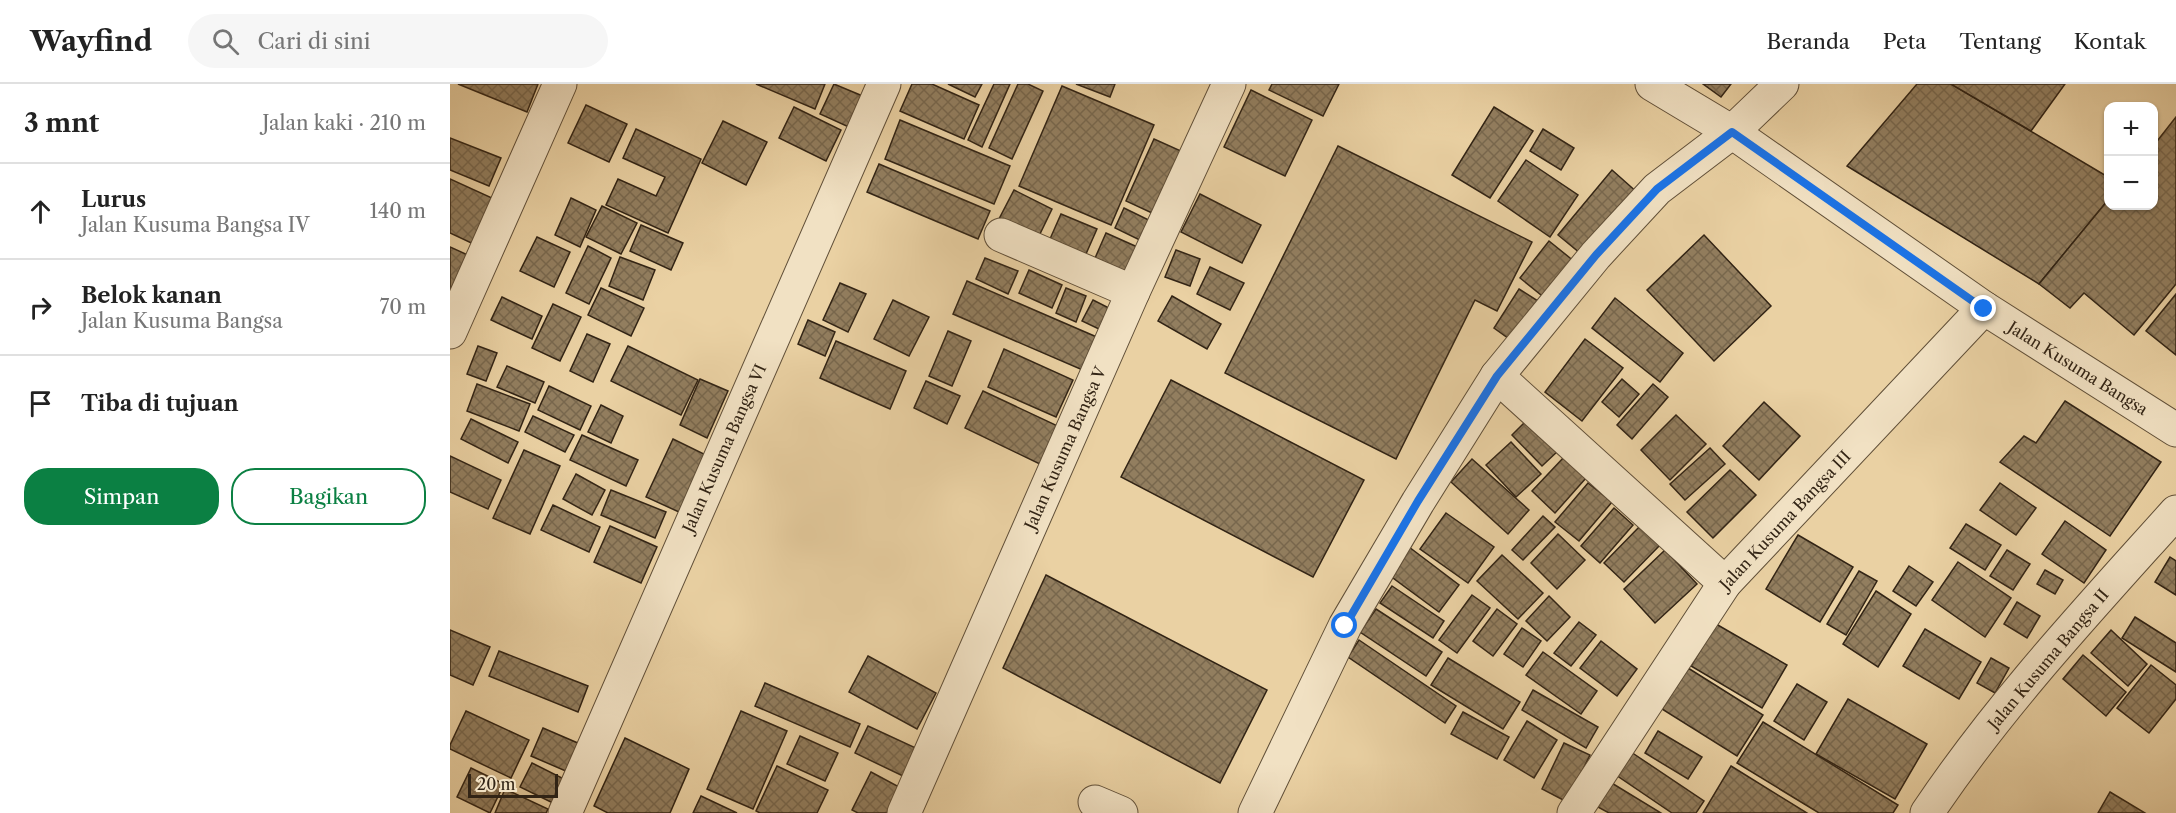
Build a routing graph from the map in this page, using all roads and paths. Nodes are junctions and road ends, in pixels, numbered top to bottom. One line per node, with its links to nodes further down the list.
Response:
1 (560, 84): 10 (street)
2 (884, 84): 15 (street, Jalan Kusuma Bangsa VI)
3 (1229, 84): 8 (street, Jalan Kusuma Bangsa V)
4 (1652, 84): 6 (street, Jalan Kusuma Bangsa)
5 (1782, 84): 6 (street)
6 (1732, 132): 9 (street, Jalan Kusuma Bangsa); 11 (street)
7 (1001, 236): 8 (street)
8 (1134, 292): 16 (street, Jalan Kusuma Bangsa V)
9 (1984, 309): 12 (street, Jalan Kusuma Bangsa); 14 (street, Jalan Kusuma Bangsa III)
10 (450, 332)
11 (1497, 376): 14 (street); 17 (street)
12 (2176, 430)
13 (2176, 512): 19 (street, Jalan Kusuma Bangsa II)
14 (1725, 583): 18 (street, Jalan Kusuma Bangsa III)
15 (565, 813)
16 (904, 813)
17 (1255, 813)
18 (1574, 813)
19 (1927, 813)

